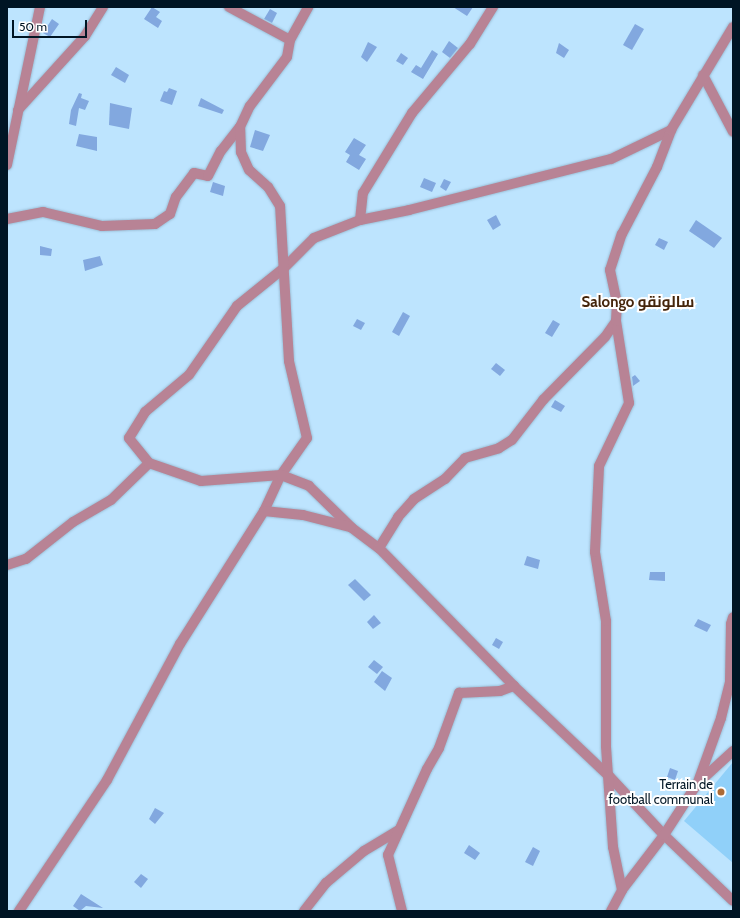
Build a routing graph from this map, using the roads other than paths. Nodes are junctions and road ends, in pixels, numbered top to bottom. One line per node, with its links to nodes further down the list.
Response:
1 (40, 7): 9 (street)
2 (103, 7): 9 (street)
3 (229, 7): 7 (street)
4 (308, 7): 7 (street)
5 (493, 7): 15 (street)
6 (733, 27): 8 (street)
7 (290, 40): 10 (street)
8 (702, 75): 11 (street); 12 (street)
9 (18, 110): 13 (street)
10 (240, 127): 14 (street); 16 (street)
11 (671, 130): 15 (street); 17 (street)
12 (733, 132)
13 (7, 165)
14 (7, 219)
15 (360, 220): 16 (street)
16 (284, 268): 18 (street); 19 (street)
17 (616, 321): 22 (street); 27 (street)
18 (149, 463): 19 (street); 23 (street)
19 (281, 475): 20 (street); 21 (street)
20 (264, 511): 21 (street); 33 (street)
21 (352, 528): 22 (street)
22 (379, 548): 25 (street)
23 (7, 566)
24 (733, 617): 28 (street)
25 (514, 686): 27 (street); 29 (street)
26 (733, 751): 28 (street)
27 (609, 776): 30 (street); 31 (street)
28 (697, 784): 30 (street)
29 (400, 828): 34 (street); 35 (street)
30 (664, 835): 31 (street); 32 (street)
31 (622, 890): 36 (street)
32 (733, 902)
33 (19, 911)
34 (304, 911)
35 (402, 911)
36 (611, 911)

